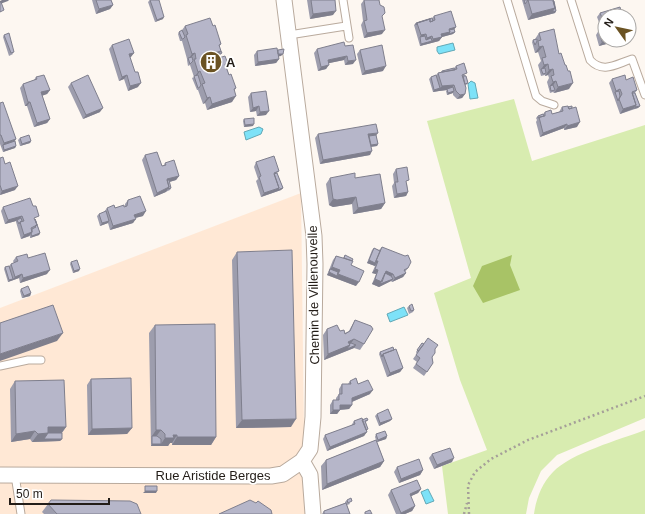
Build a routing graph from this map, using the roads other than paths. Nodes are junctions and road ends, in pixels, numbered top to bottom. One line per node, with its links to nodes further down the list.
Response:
1 (284, 0): 6 (street, Chemin de Villenouvelle)
2 (343, 0): 5 (lane)
3 (507, 0): 9 (lane)
4 (572, 0): 8 (lane)
5 (346, 26): 6 (lane); 7 (lane)
6 (289, 35): 12 (street, Chemin de Villenouvelle)
7 (349, 38)
8 (645, 94)
9 (554, 105)
10 (41, 360): 11 (lane)
11 (0, 366)
12 (302, 462): 13 (street, Rue Aristide Berges); 15 (street)
13 (7, 475): 14 (lane)
14 (21, 514)
15 (313, 514)

